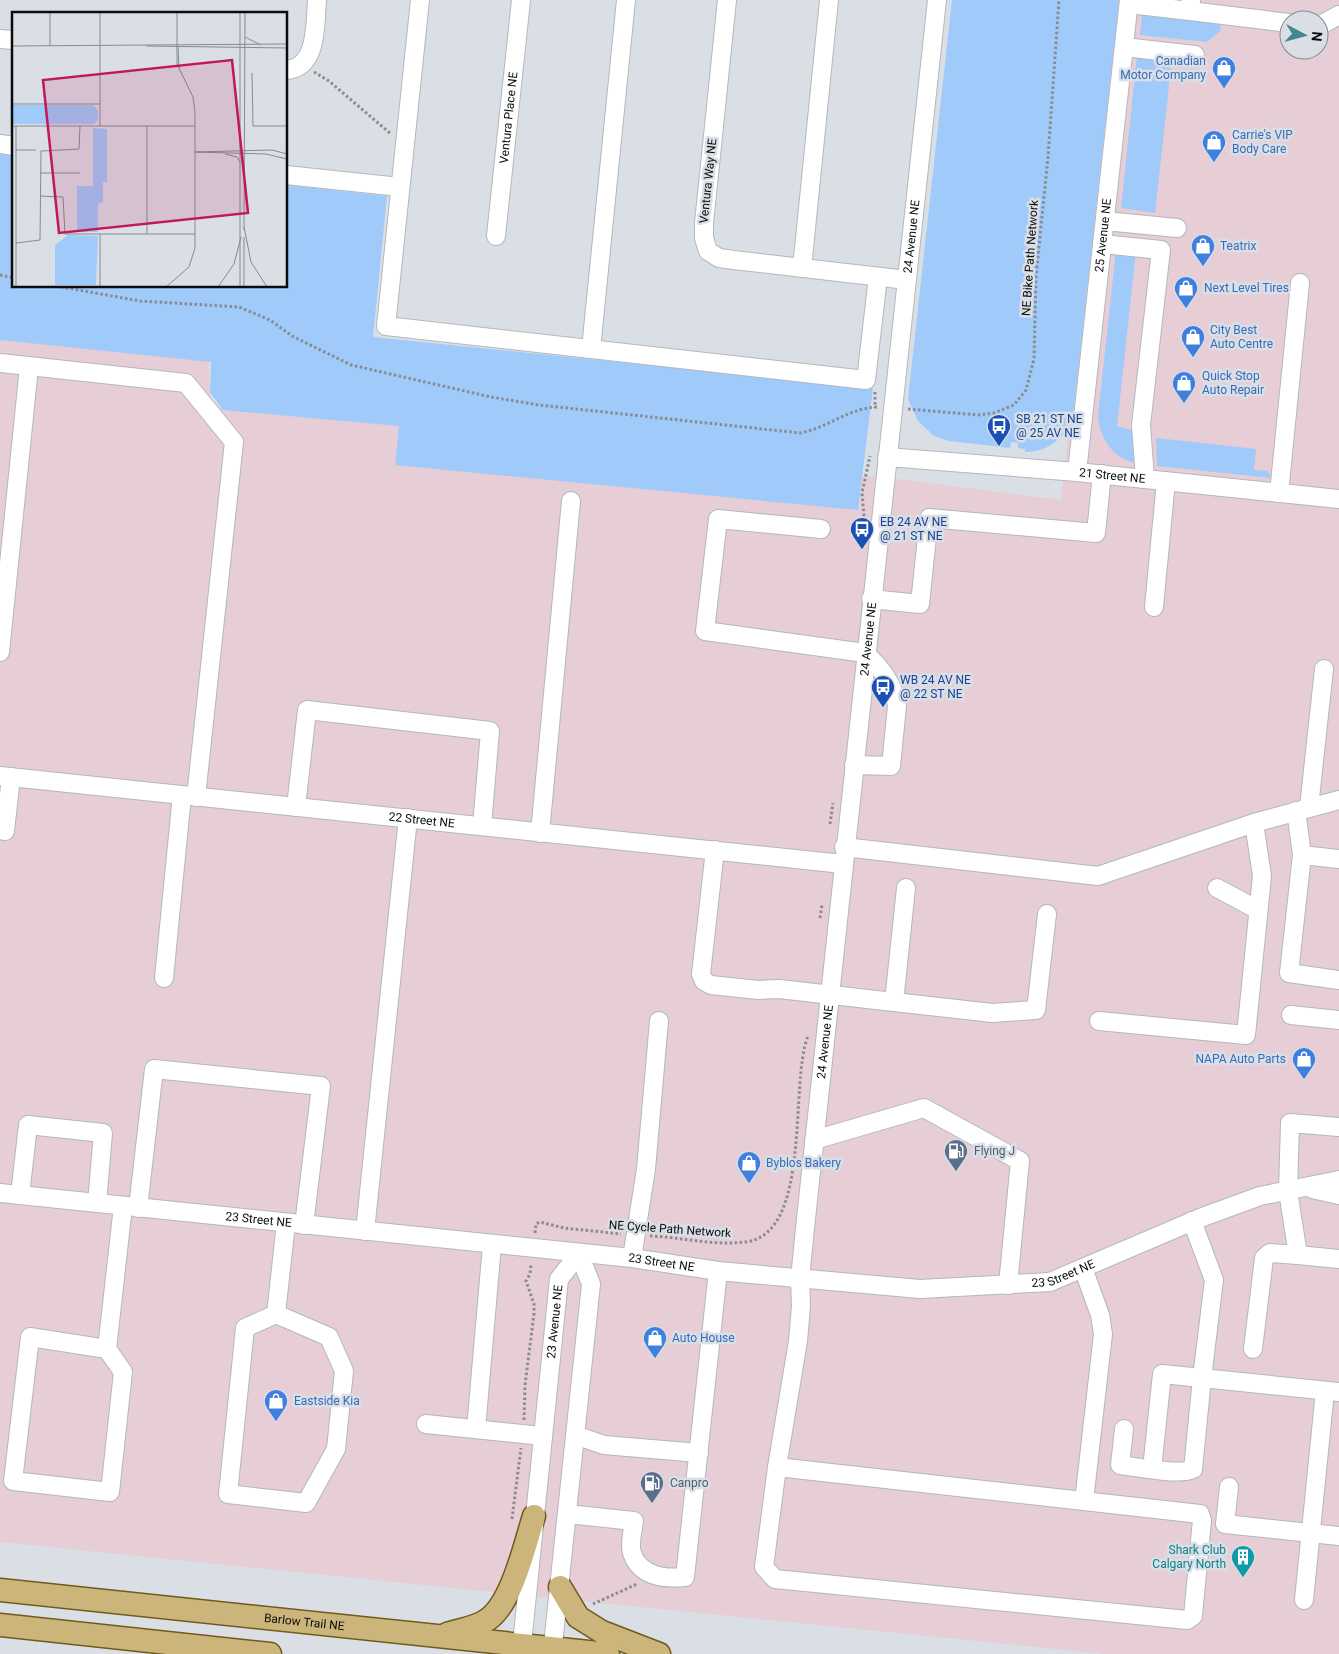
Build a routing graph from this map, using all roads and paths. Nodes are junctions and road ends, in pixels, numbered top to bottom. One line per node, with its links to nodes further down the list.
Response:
1 (317, 0): 14 (street)
2 (420, 0): 16 (street)
3 (521, 0): 21 (street, Ventura Place NE)
4 (626, 0): 28 (street)
5 (727, 0): 23 (street, Ventura Way NE)
6 (830, 0): 23 (street)
7 (937, 0): 25 (street, 24 Avenue NE)
8 (1059, 0): 32 (path, NE Bike Path Network)
9 (1129, 2): 10 (street); 12 (street, 25 Avenue NE)
10 (1191, 5): 11 (street)
11 (1279, 21)
12 (1124, 47): 13 (street); 19 (street, 25 Avenue NE)
13 (1195, 55)
14 (288, 69)
15 (329, 81): 16 (path)
16 (405, 143): 18 (street)
17 (288, 175): 18 (street)
18 (400, 187): 28 (street)
19 (1105, 221): 20 (street); 22 (street, 25 Avenue NE)
20 (1177, 228)
21 (496, 236)
22 (1102, 244): 34 (street, 25 Avenue NE); 36 (street)
23 (802, 268): 24 (street, Ventura Way NE)
24 (878, 277): 25 (street, Ventura Way NE); 28 (street)
25 (906, 280): 33 (street, 24 Avenue NE)
26 (1300, 283): 38 (street)
27 (67, 288): 31 (path)
28 (591, 349)
29 (0, 363): 30 (street)
30 (29, 367): 44 (street); 49 (street)
31 (875, 406)
32 (910, 410)
33 (887, 457): 34 (street, 21 Street NE); 42 (street, 24 Avenue NE)
34 (1077, 472): 35 (street, 21 Street NE)
35 (1102, 474): 36 (street, 21 Street NE); 42 (street)
36 (1145, 478): 37 (street, 21 Street NE)
37 (1166, 481): 38 (street, 21 Street NE); 43 (street)
38 (1279, 493): 39 (street, 21 Street NE)
39 (1339, 499)
40 (571, 501): 57 (street)
41 (821, 528): 45 (street)
42 (871, 599): 45 (street, 24 Avenue NE)
43 (1154, 608)
44 (0, 652)
45 (865, 652): 47 (street, 24 Avenue NE); 47 (street)
46 (1324, 669): 52 (street)
47 (854, 765): 59 (street, 24 Avenue NE)
48 (6, 776): 49 (street, 22 Street NE); 56 (street)
49 (189, 796): 51 (street, 22 Street NE); 68 (street)
50 (1339, 800): 52 (street)
51 (296, 807): 53 (street, 22 Street NE); 55 (street)
52 (1303, 809): 54 (street); 60 (street)
53 (408, 818): 55 (street, 22 Street NE); 91 (street)
54 (1254, 823): 59 (street, 22 Street NE); 65 (street)
55 (482, 826): 57 (street, 22 Street NE)
56 (0, 830)
57 (540, 833): 58 (street, 22 Street NE)
58 (714, 850): 59 (street, 22 Street NE); 70 (street)
59 (844, 855): 70 (street, 24 Avenue NE)
60 (1302, 855): 61 (street); 69 (street)
61 (1339, 859)
62 (906, 888): 71 (street)
63 (1217, 888): 65 (street)
64 (822, 901): 67 (path)
65 (1258, 910): 75 (street)
66 (1047, 914): 71 (street)
67 (820, 921)
68 (164, 978)
69 (1339, 980)
70 (829, 996): 71 (street); 78 (street, 24 Avenue NE)
71 (894, 1002)
72 (1291, 1015): 73 (street)
73 (1339, 1020)
74 (660, 1021): 92 (street)
75 (1099, 1021)
76 (810, 1033): 92 (path, NE Cycle Path Network)
77 (1339, 1128): 81 (street)
78 (814, 1140): 100 (street, 24 Avenue NE); 101 (street)
79 (1339, 1180): 80 (street, 23 Street NE)
80 (1307, 1188): 81 (street, 23 Street NE); 84 (street, 23 Street NE)
81 (1288, 1191): 87 (street, 23 Street NE); 95 (street)
82 (0, 1193): 83 (street, 23 Street NE)
83 (20, 1195): 85 (street, 23 Street NE); 85 (street)
84 (1339, 1195)
85 (97, 1203): 86 (street, 23 Street NE)
86 (131, 1207): 88 (street, 23 Street NE); 89 (street); 103 (street)
87 (1192, 1221): 98 (street, 23 Street NE); 105 (street)
88 (286, 1223): 89 (street, 23 Street NE); 102 (street)
89 (304, 1225): 91 (street, 23 Street NE)
90 (535, 1228): 92 (path, NE Cycle Path Network)
91 (365, 1231): 93 (street, 23 Street NE)
92 (634, 1235): 96 (street)
93 (492, 1245): 94 (street, 23 Street NE); 109 (street)
94 (579, 1254): 96 (street, 23 Street NE); 110 (street); 111 (street, 23 Avenue NE)
95 (1298, 1255): 97 (street); 104 (street)
96 (632, 1258): 99 (street, 23 Street NE)
97 (1339, 1259)
98 (1083, 1268): 101 (street, 23 Street NE); 116 (street)
99 (718, 1271): 100 (street, 23 Street NE); 112 (street)
100 (800, 1279): 101 (street, 23 Street NE); 113 (street, 24 Avenue NE)
101 (1008, 1285)
102 (276, 1314): 102 (street)
103 (107, 1349): 103 (street)
104 (1253, 1349)
105 (1202, 1378): 106 (street); 114 (street); 114 (street)
106 (1332, 1391): 119 (street)
107 (426, 1424): 109 (street)
108 (1124, 1428): 114 (street)
109 (476, 1429): 111 (street)
110 (575, 1435): 112 (street); 117 (street)
111 (542, 1436): 118 (street, 23 Avenue NE)
112 (699, 1453): 121 (street)
113 (777, 1467): 116 (street); 116 (street, 24 Avenue NE)
114 (1152, 1469)
115 (1229, 1487): 119 (street)
116 (1084, 1501)
117 (567, 1514): 121 (street); 122 (street)
118 (534, 1516): 127 (main road); 128 (street, 23 Avenue NE)
119 (1310, 1533): 120 (street); 124 (street)
120 (1339, 1536)
121 (650, 1574): 125 (path)
122 (560, 1587): 129 (street); 132 (main road)
123 (0, 1590): 127 (main road, Barlow Trail NE)
124 (1304, 1600)
125 (589, 1606)
126 (0, 1625): 130 (main road)
127 (440, 1637): 128 (main road, Barlow Trail NE)
128 (521, 1650): 129 (main road, Barlow Trail NE)
129 (552, 1651): 131 (main road, Barlow Trail NE)
130 (270, 1654)
131 (608, 1654)
132 (659, 1654)

